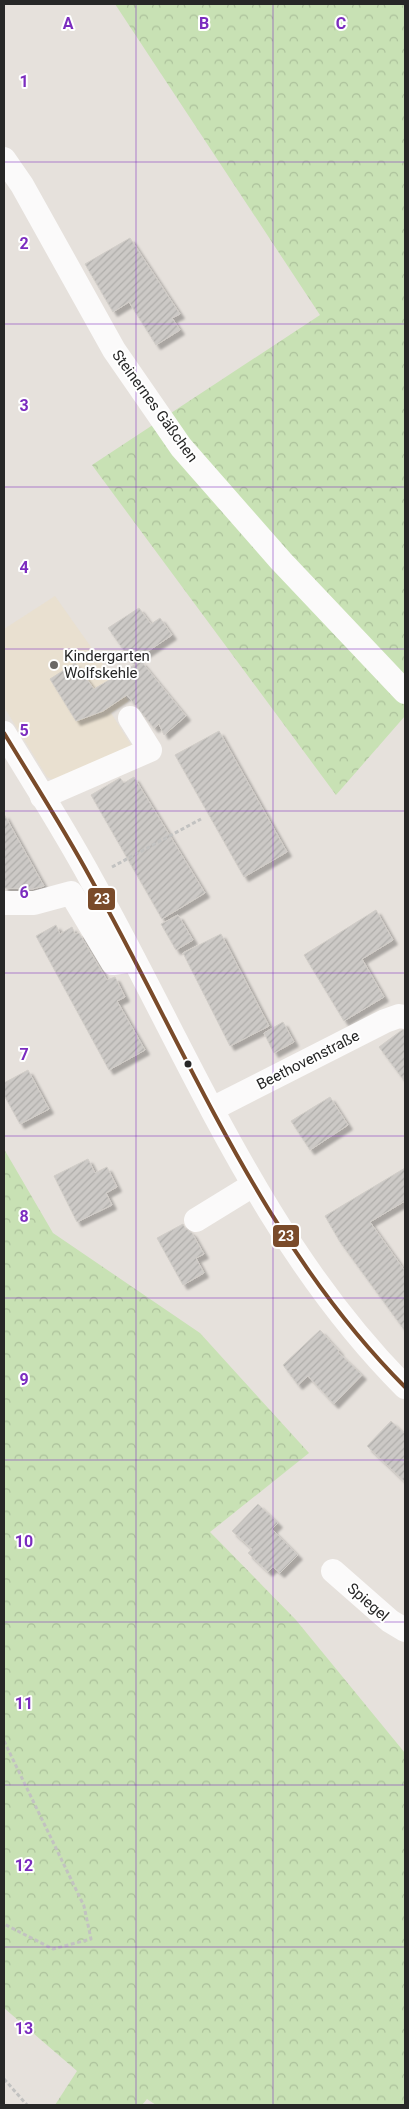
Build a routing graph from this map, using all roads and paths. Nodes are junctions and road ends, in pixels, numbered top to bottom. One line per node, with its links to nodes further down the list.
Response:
1 (4, 159): 2 (street, Steinernes Gäßchen)
2 (405, 692)
3 (130, 718): 5 (street)
4 (4, 733): 5 (street)
5 (42, 797): 7 (street)
6 (201, 818): 7 (path)
7 (91, 878): 9 (street)
8 (5, 902): 9 (street)
9 (134, 960): 11 (street)
10 (405, 1017): 11 (street, Beethovenstraße)
11 (212, 1108): 12 (street)
12 (253, 1185): 13 (street); 14 (street)
13 (196, 1220)
14 (405, 1386)
15 (333, 1571): 16 (street, Spiegel)
16 (405, 1630)
17 (4, 1741): 18 (path)
18 (4, 1924)
19 (4, 2079): 20 (path)
20 (27, 2105)

